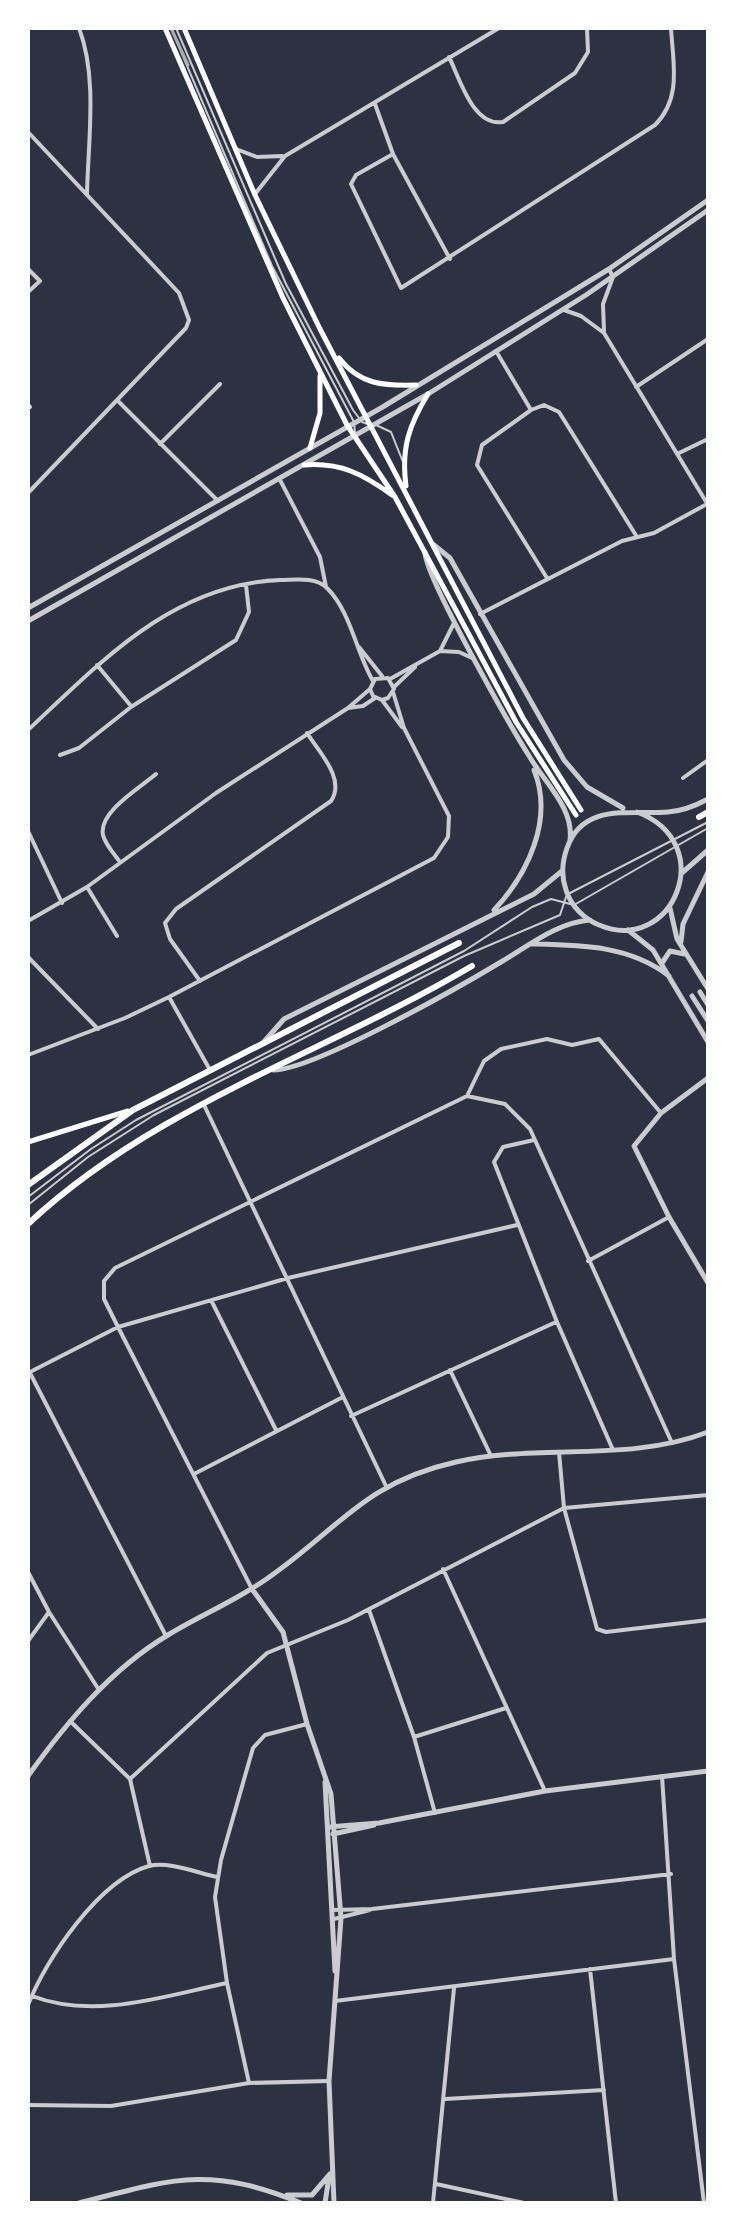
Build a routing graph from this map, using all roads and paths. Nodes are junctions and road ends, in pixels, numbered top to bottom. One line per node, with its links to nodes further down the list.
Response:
1 (79, 28): 13 (street)
2 (171, 28): 27 (main road); 34 (lane)
3 (184, 28): 10 (main road)
4 (499, 28): 7 (street)
5 (587, 28): 7 (street)
6 (671, 28): 17 (street)
7 (449, 57): 8 (street)
8 (375, 104): 11 (street); 12 (street)
9 (28, 132): 13 (street)
10 (236, 149): 12 (street); 14 (main road)
11 (393, 154): 17 (street); 17 (street)
12 (285, 156): 14 (street)
13 (87, 194): 32 (street)
14 (255, 195): 25 (main road)
15 (708, 200): 19 (street)
16 (708, 210): 20 (street)
17 (450, 259)
18 (28, 269): 21 (street)
19 (609, 269): 20 (street); 29 (street)
20 (613, 277): 22 (street); 23 (street)
21 (28, 292)
22 (564, 310): 23 (street); 26 (street)
23 (604, 333): 30 (street)
24 (708, 339): 30 (street)
25 (330, 347): 29 (main road); 34 (main road)
26 (496, 351): 31 (street); 33 (street)
27 (320, 371): 35 (main road); 40 (main road)
28 (220, 384): 39 (street)
29 (416, 385): 34 (street)
30 (636, 387): 41 (street)
31 (428, 394): 36 (street); 42 (main road)
32 (118, 401): 39 (street); 46 (street)
33 (531, 410): 50 (street); 53 (street)
34 (360, 419): 35 (street); 36 (main road); 37 (lane)
35 (347, 425): 37 (main road); 40 (street)
36 (371, 425): 37 (street); 42 (lane); 45 (main road)
37 (353, 435): 43 (street); 47 (main road)
38 (708, 439): 41 (street)
39 (160, 444): 48 (street)
40 (310, 448): 48 (street)
41 (677, 454): 49 (street)
42 (403, 463): 45 (main road)
43 (304, 465): 44 (street); 47 (main road)
44 (279, 478): 55 (street); 59 (street)
45 (407, 491): 51 (main road)
46 (28, 493)
47 (395, 497): 52 (main road)
48 (218, 501): 56 (street)
49 (708, 505): 50 (street)
50 (637, 537): 53 (street)
51 (434, 545): 52 (main road); 57 (street)
52 (425, 551): 58 (street)
53 (547, 578): 57 (street)
54 (246, 584): 55 (street); 63 (street); 71 (street)
55 (326, 587): 60 (street)
56 (28, 608)
57 (480, 614): 82 (street)
58 (454, 620): 61 (street); 62 (street)
59 (28, 621)
60 (357, 646): 65 (street); 67 (street)
61 (440, 651): 62 (street); 64 (street)
62 (476, 661): 77 (street)
63 (97, 665): 71 (street); 74 (street)
64 (416, 666): 66 (street); 69 (street)
65 (382, 676): 66 (street); 67 (street)
66 (390, 679): 69 (street)
67 (373, 681): 68 (street)
68 (370, 689): 70 (street); 72 (street)
69 (393, 690): 70 (street); 73 (street)
70 (378, 699): 72 (street); 73 (street)
71 (131, 707): 76 (street)
72 (348, 708): 75 (street)
73 (404, 728): 116 (street)
74 (28, 730)
75 (307, 733): 93 (street); 116 (street)
76 (60, 755)
77 (529, 758): 90 (street); 103 (street)
78 (708, 760): 80 (street)
79 (156, 774): 93 (street)
80 (683, 778)
81 (708, 799): 83 (street)
82 (628, 810): 83 (street); 90 (street)
83 (637, 812): 89 (street)
84 (708, 812): 85 (highway)
85 (699, 817)
86 (708, 822): 89 (lane)
87 (708, 828): 91 (lane)
88 (28, 831): 100 (street)
89 (674, 839): 91 (street); 98 (lane)
90 (569, 842): 94 (street)
91 (677, 847): 96 (street); 101 (lane)
92 (708, 850): 96 (street)
93 (120, 862): 97 (street)
94 (563, 871): 98 (street); 103 (street)
95 (708, 872): 110 (street)
96 (682, 873): 102 (street)
97 (87, 887): 100 (street); 107 (street)
98 (568, 894): 99 (lane); 101 (street)
99 (564, 902): 101 (lane); 137 (lane); 139 (lane)
100 (62, 903): 105 (street)
101 (574, 905): 104 (street)
102 (670, 907): 106 (street); 110 (street)
103 (489, 914): 125 (street)
104 (590, 920): 106 (street); 109 (street)
105 (28, 921)
106 (627, 930): 113 (street)
107 (117, 936)
108 (459, 943): 125 (highway)
109 (530, 944): 115 (street); 127 (street)
110 (681, 947): 111 (street)
111 (685, 955): 113 (street); 117 (street)
112 (28, 957): 123 (street)
113 (662, 964): 115 (street)
114 (472, 966): 127 (highway)
115 (669, 976): 124 (street)
116 (200, 981): 120 (street)
117 (708, 989)
118 (700, 992): 121 (street)
119 (692, 996): 122 (street)
120 (169, 997): 123 (street); 128 (street)
121 (708, 1005)
122 (708, 1021)
123 (98, 1029): 126 (street)
124 (708, 1042)
125 (262, 1044): 128 (highway)
126 (28, 1055)
127 (272, 1069): 131 (highway)
128 (210, 1070): 132 (highway)
129 (708, 1078): 133 (street)
130 (467, 1096): 133 (street); 134 (street); 138 (street)
131 (204, 1105): 138 (street); 141 (highway)
132 (133, 1110): 135 (main road); 136 (highway)
133 (661, 1113): 140 (street)
134 (534, 1140): 142 (street); 143 (street)
135 (28, 1142)
136 (28, 1185)
137 (28, 1197)
138 (252, 1202): 144 (street); 148 (street)
139 (28, 1205)
140 (669, 1217): 143 (street); 145 (street)
141 (28, 1224)
142 (517, 1225): 144 (street); 147 (street)
143 (588, 1261): 155 (street)
144 (288, 1278): 146 (street); 151 (street)
145 (708, 1283)
146 (212, 1302): 148 (street); 153 (street)
147 (557, 1322): 149 (street); 156 (street)
148 (118, 1327): 150 (street); 159 (street)
149 (450, 1370): 152 (street); 158 (street)
150 (29, 1373): 169 (street)
151 (342, 1398): 152 (street); 153 (street)
152 (351, 1416): 160 (street)
153 (276, 1430): 159 (street)
154 (708, 1432): 155 (street)
155 (672, 1443): 156 (street)
156 (613, 1450): 157 (street)
157 (559, 1451): 158 (street); 162 (street)
158 (491, 1456): 160 (street)
159 (194, 1474): 165 (street)
160 (386, 1486): 165 (street)
161 (708, 1495): 162 (street)
162 (564, 1508): 163 (street); 168 (street)
163 (443, 1569): 166 (street); 173 (street)
164 (28, 1572): 167 (street)
165 (252, 1589): 169 (street); 171 (street)
166 (369, 1610): 171 (street); 176 (street)
167 (49, 1612): 170 (street); 172 (street)
168 (708, 1620)
169 (166, 1636): 172 (street)
170 (28, 1641)
171 (288, 1646): 175 (street); 180 (street)
172 (99, 1690): 174 (street)
173 (506, 1708): 176 (street); 181 (street)
174 (70, 1721): 178 (street); 180 (street)
175 (307, 1724): 183 (street); 186 (street)
176 (414, 1737): 182 (street)
177 (708, 1770): 179 (street)
178 (28, 1776)
179 (662, 1776): 181 (street); 185 (street)
180 (130, 1779): 184 (street)
181 (545, 1791): 182 (street)
182 (435, 1813): 183 (street)
183 (332, 1830): 187 (street)
184 (150, 1866): 186 (street); 196 (street)
185 (671, 1874): 188 (street); 191 (street)
186 (217, 1877): 194 (street)
187 (337, 1909): 188 (street); 189 (street); 190 (street)
188 (372, 1909): 189 (street)
189 (341, 1918): 190 (street); 193 (street)
190 (334, 1919): 193 (street)
191 (674, 1959): 192 (street); 215 (street)
192 (590, 1969): 195 (street); 201 (street)
193 (336, 1976): 197 (street)
194 (227, 1983): 196 (street); 200 (street)
195 (454, 1988): 197 (street); 202 (street)
196 (32, 1996): 198 (street)
197 (332, 2001): 199 (street)
198 (28, 2005)
199 (329, 2081): 200 (street); 204 (street)
200 (249, 2083): 203 (street)
201 (604, 2090): 202 (street); 214 (street)
202 (445, 2099): 205 (street)
203 (28, 2105)
204 (331, 2172): 206 (street); 210 (street); 211 (street)
205 (436, 2184): 212 (street); 213 (street)
206 (270, 2193): 207 (street); 208 (street); 209 (street)
207 (79, 2203)
208 (289, 2203)
209 (301, 2203)
210 (325, 2203)
211 (334, 2203)
212 (433, 2203)
213 (524, 2203)
214 (616, 2203)
215 (704, 2203)

